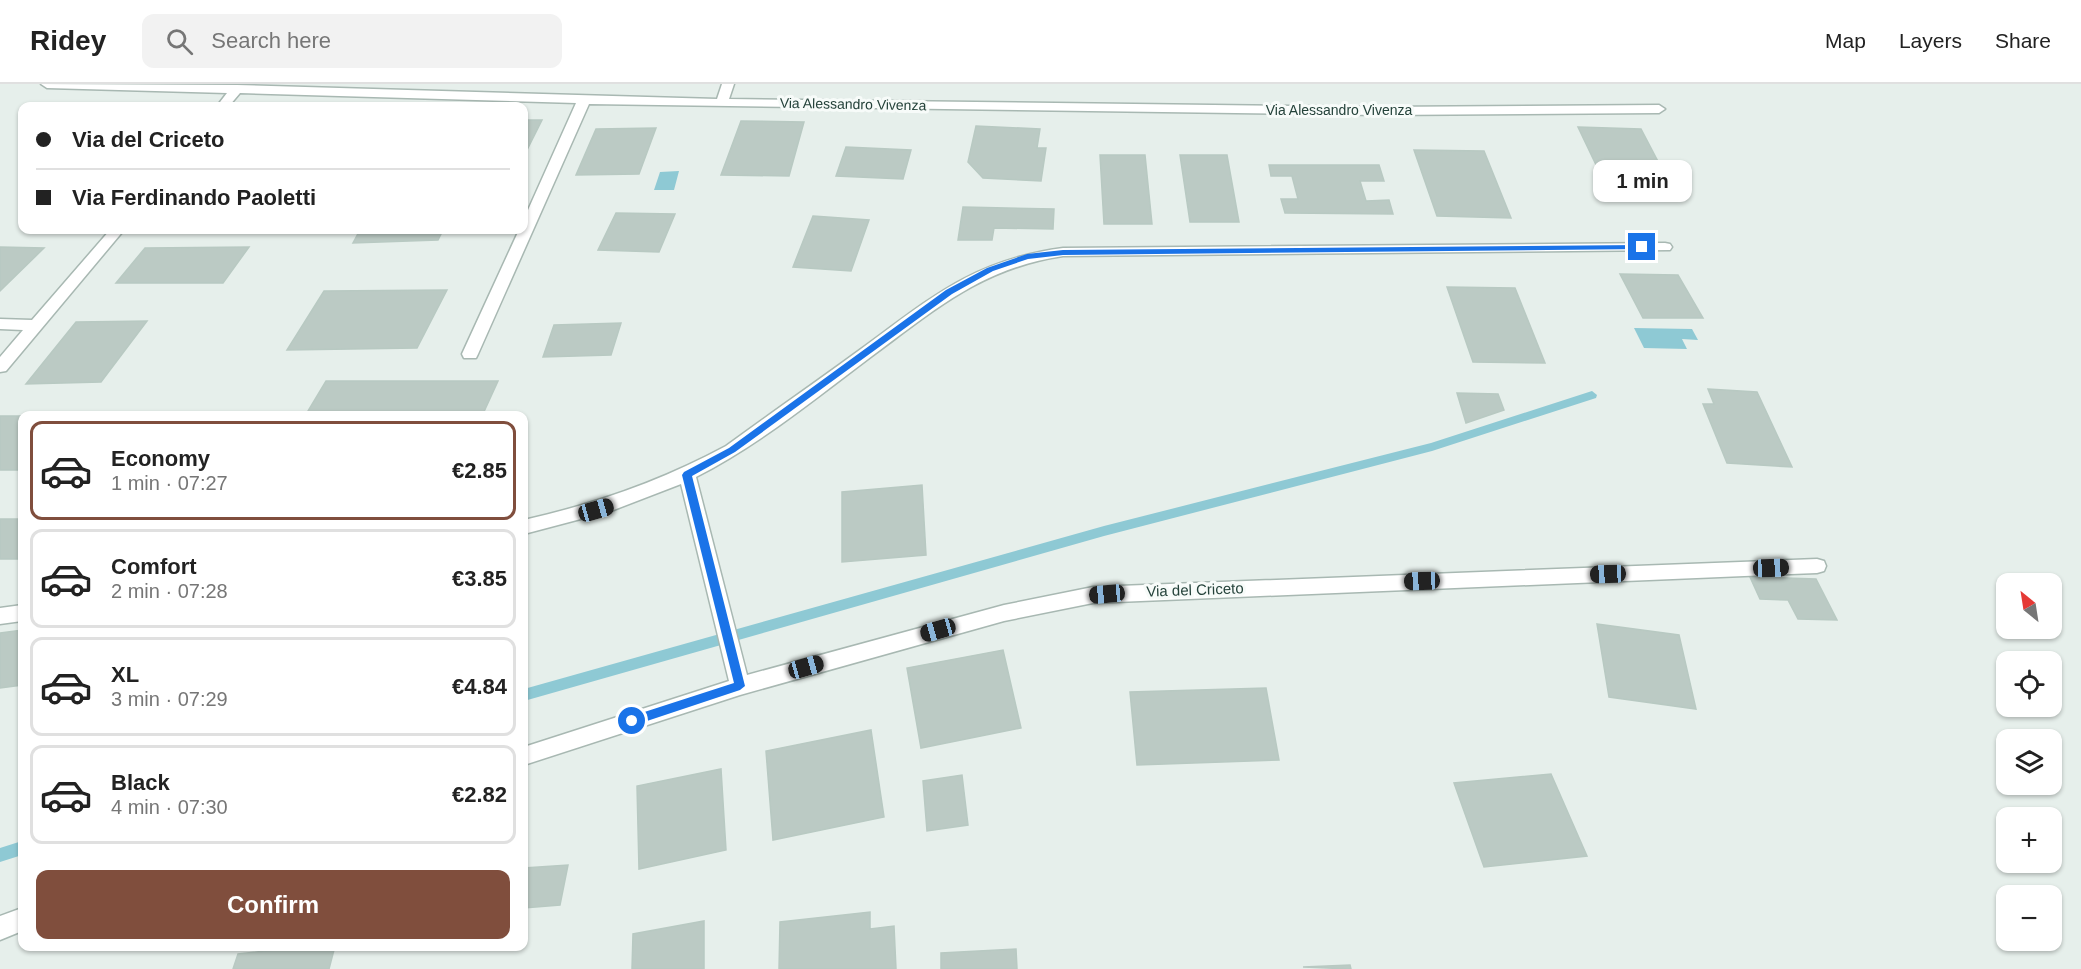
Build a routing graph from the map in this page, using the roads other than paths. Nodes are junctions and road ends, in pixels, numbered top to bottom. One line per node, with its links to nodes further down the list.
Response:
1 (47, 84): 4 (street, Via Alessandro Vivenza)
2 (631, 84): 6 (street)
3 (728, 84): 8 (street)
4 (237, 89): 5 (street, Via Alessandro Vivenza); 7 (street)
5 (584, 100): 6 (street, Via Alessandro Vivenza); 10 (street)
6 (621, 101): 8 (street, Via Alessandro Vivenza)
7 (226, 102)
8 (722, 102): 9 (street, Via Alessandro Vivenza)
9 (1659, 109)
10 (528, 225)
11 (114, 234): 15 (street)
12 (524, 234): 16 (street)
13 (1665, 247): 18 (street)
14 (0, 324): 15 (street)
15 (35, 325): 17 (street)
16 (470, 354)
17 (0, 367)
18 (687, 475): 19 (street); 23 (street)
19 (528, 526)
20 (1817, 566): 23 (street, Via del Criceto)
21 (18, 614): 22 (street)
22 (0, 616)
23 (740, 686): 24 (street, Via del Criceto)
24 (528, 755)
25 (18, 921): 26 (street)
26 (0, 928)

